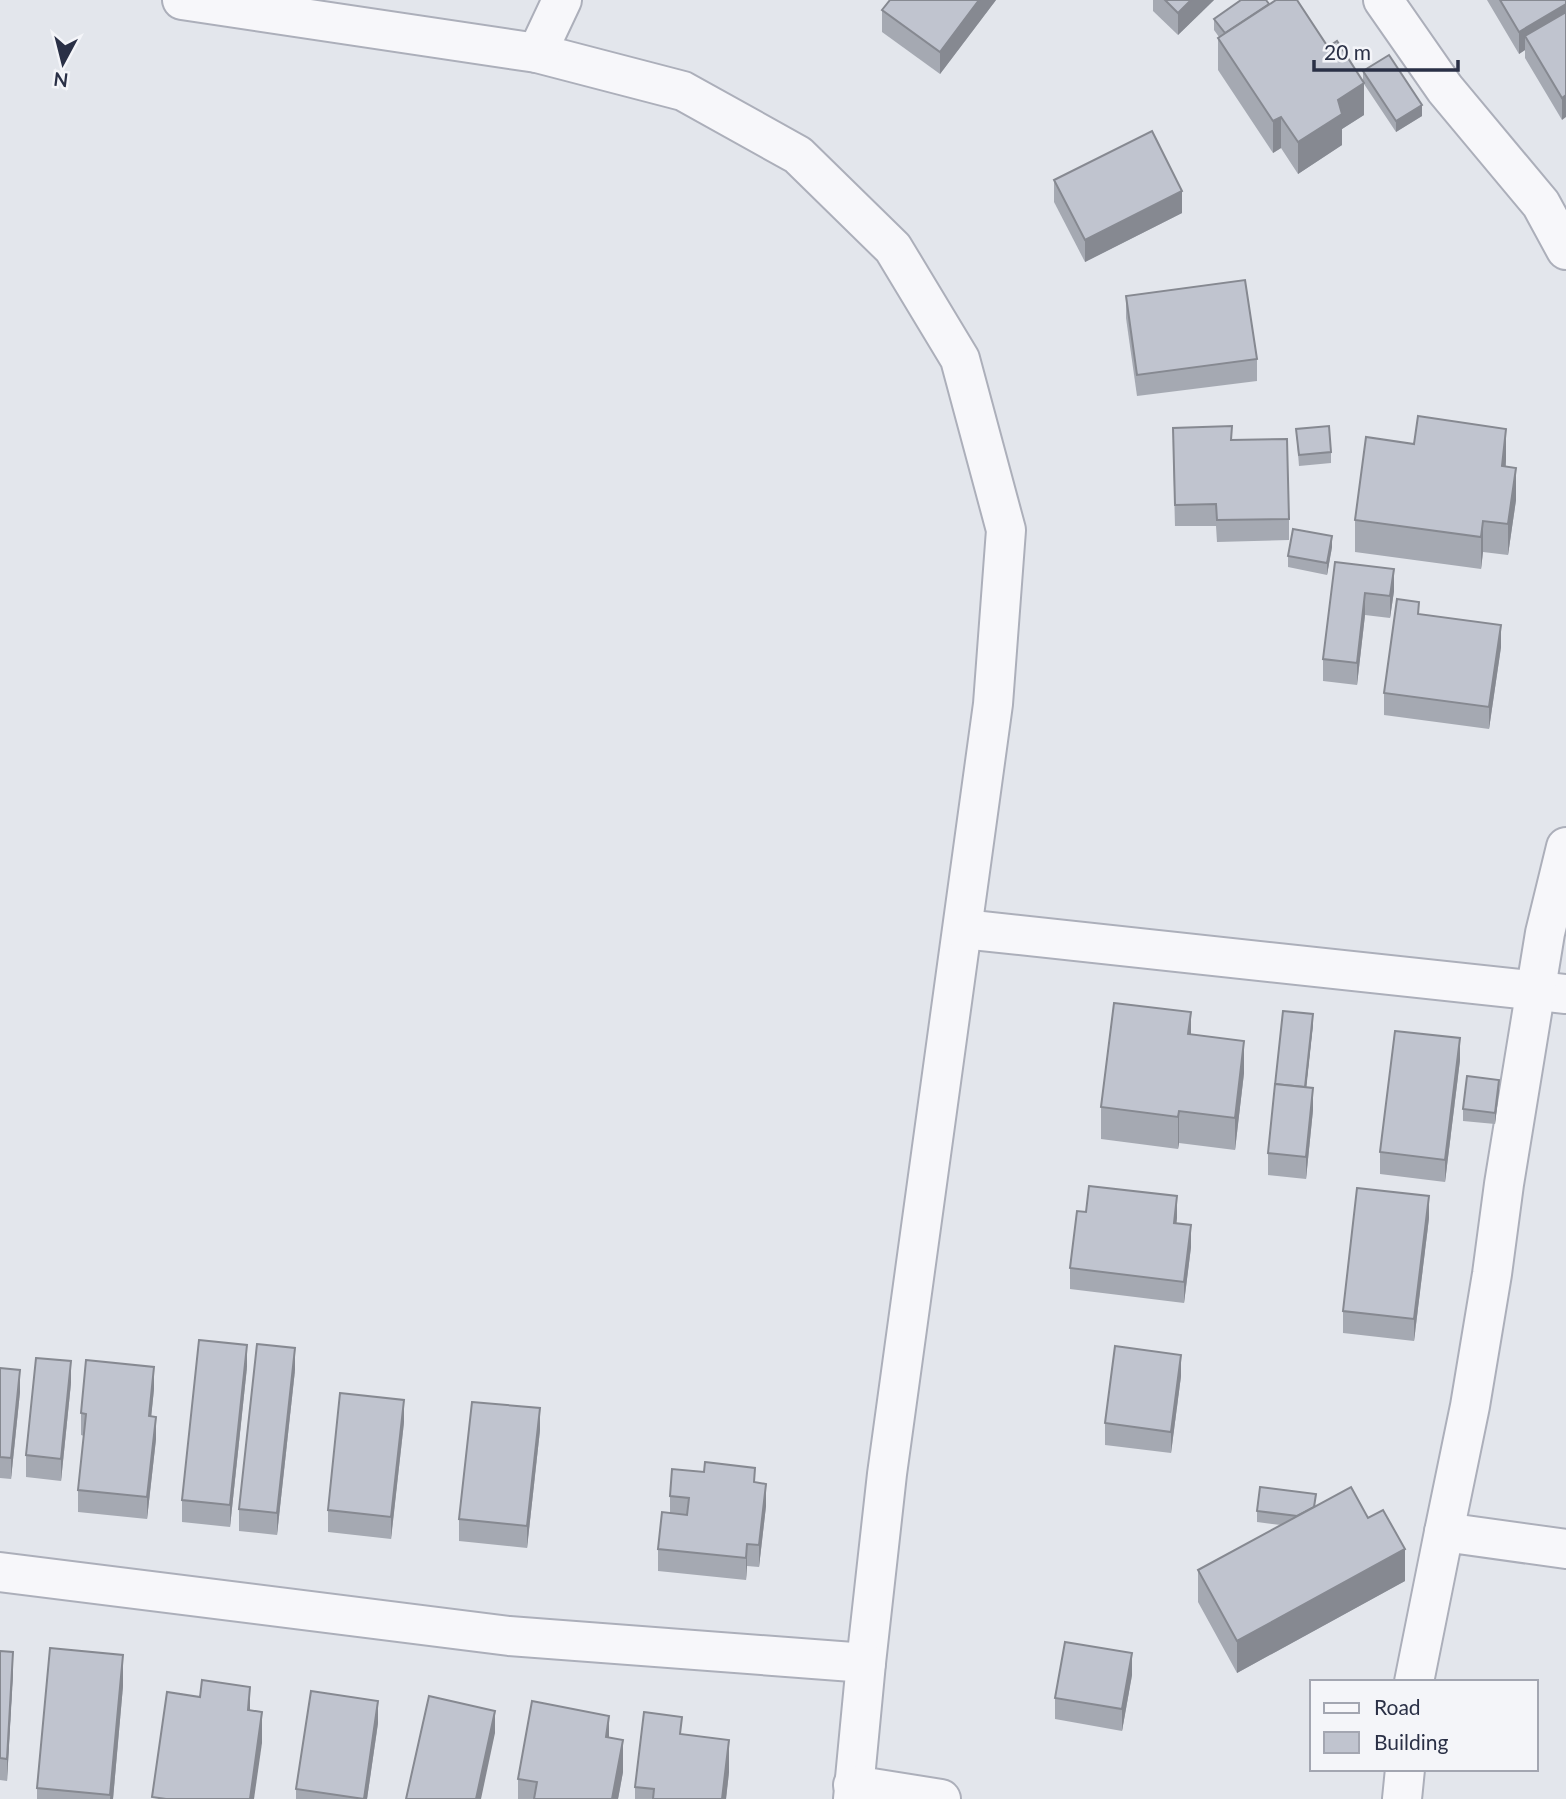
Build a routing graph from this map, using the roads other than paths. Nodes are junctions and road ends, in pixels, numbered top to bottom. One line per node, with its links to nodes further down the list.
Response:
1 (182, 0): 4 (street)
2 (562, 0): 4 (street)
3 (1383, 0): 5 (street)
4 (537, 53): 8 (street)
5 (1554, 196): 6 (street)
6 (1566, 250)
7 (1566, 847): 9 (street)
8 (963, 929): 9 (street); 13 (street)
9 (1551, 992): 10 (street)
10 (1444, 1532): 11 (street); 14 (street)
11 (1566, 1549)
12 (0, 1572): 13 (street)
13 (866, 1662): 16 (street)
14 (1414, 1680)
15 (1405, 1771): 18 (street)
16 (853, 1792): 17 (street)
17 (941, 1799)
18 (1402, 1799)

